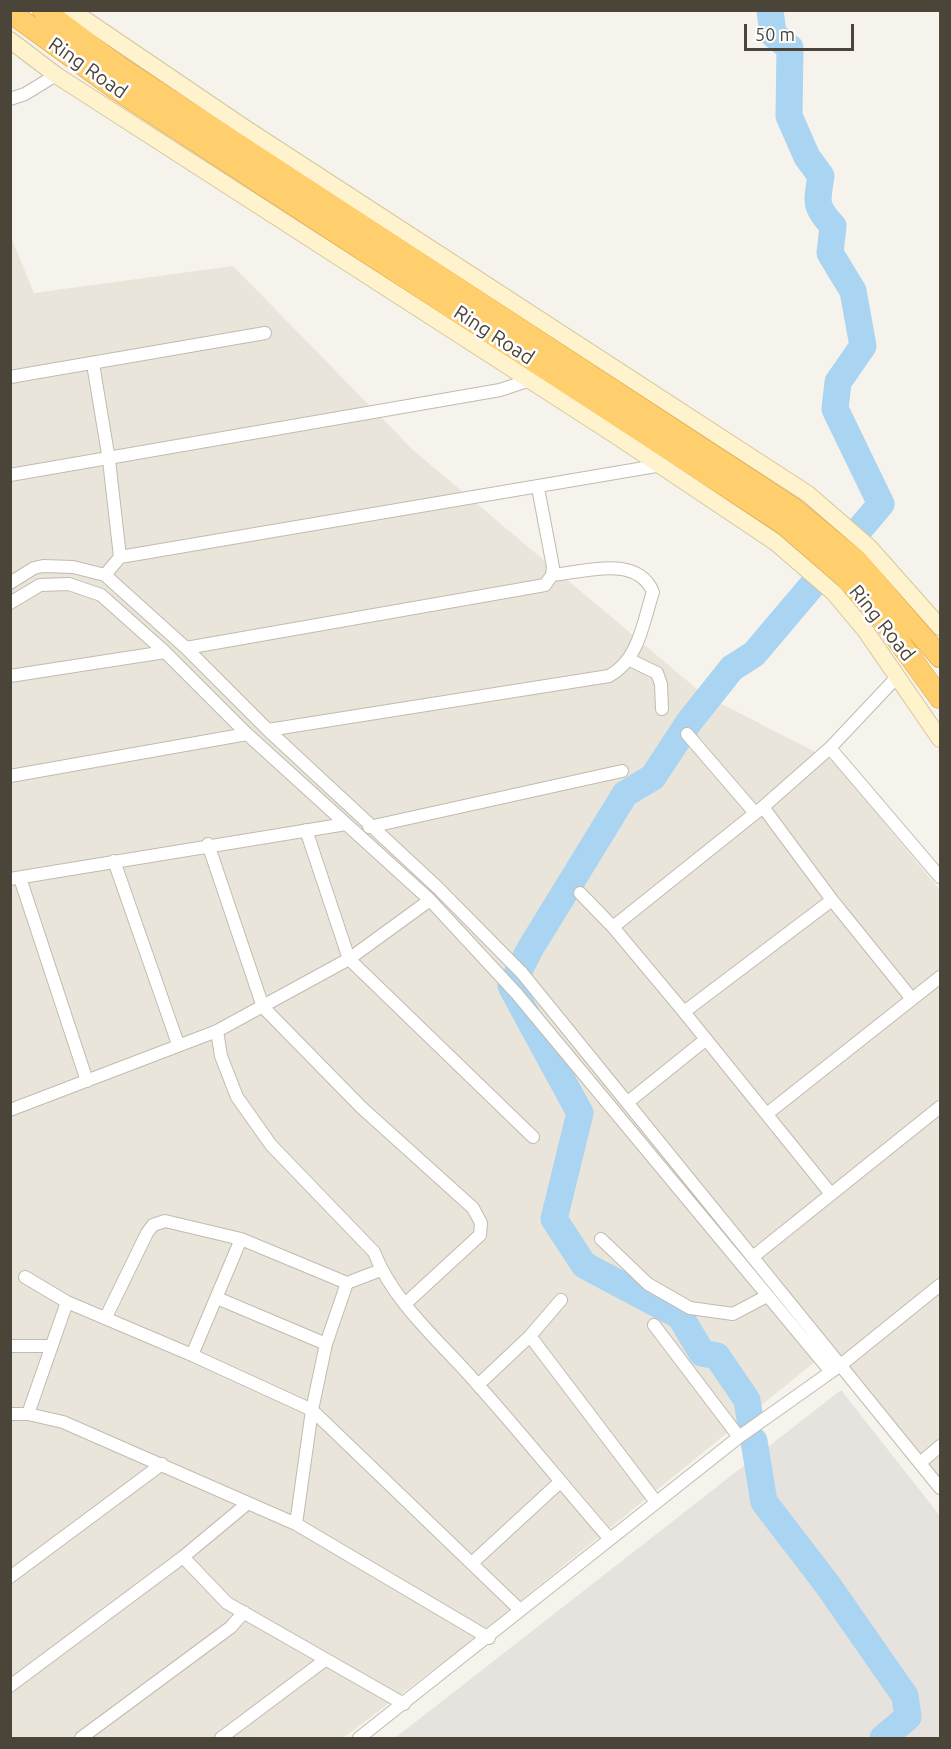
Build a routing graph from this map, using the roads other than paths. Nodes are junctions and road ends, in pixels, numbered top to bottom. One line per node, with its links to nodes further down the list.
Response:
1 (43, 10): 15 (highway, Ring Road)
2 (10, 12): 15 (highway, Ring Road)
3 (82, 14): 15 (street)
4 (10, 40): 5 (street)
5 (56, 75): 6 (street); 10 (street)
6 (10, 99)
7 (265, 333): 8 (street)
8 (93, 364): 9 (street); 11 (street)
9 (10, 376)
10 (530, 380): 11 (street); 12 (street)
11 (110, 460): 13 (street); 16 (street)
12 (662, 465): 14 (street); 15 (street)
13 (10, 475)
14 (538, 488): 16 (street); 19 (street)
15 (805, 530): 17 (highway, Ring Road); 17 (street)
16 (120, 557): 18 (street)
17 (851, 570): 22 (street); 25 (highway, Ring Road); 28 (street); 29 (highway, Ring Road)
18 (105, 575): 20 (street); 23 (street)
19 (552, 575): 23 (street); 26 (street)
20 (10, 583)
21 (10, 603): 24 (street)
22 (940, 627)
23 (186, 648): 31 (street)
24 (165, 652): 27 (street); 32 (street)
25 (940, 657)
26 (630, 660): 30 (street); 31 (street)
27 (10, 676)
28 (896, 678): 34 (street); 35 (street)
29 (940, 698)
30 (662, 709)
31 (268, 730): 40 (street)
32 (247, 734): 37 (street); 39 (street)
33 (687, 734): 38 (street)
34 (940, 739)
35 (830, 748): 38 (street); 45 (street)
36 (622, 771): 40 (street)
37 (10, 776)
38 (759, 810): 49 (street); 50 (street)
39 (346, 824): 41 (street); 42 (street)
40 (372, 824): 42 (street); 60 (street)
41 (306, 830): 43 (street); 51 (street)
42 (360, 836): 48 (street)
43 (208, 844): 44 (street); 54 (street)
44 (114, 861): 46 (street); 58 (street)
45 (940, 877)
46 (15, 878): 59 (street)
47 (580, 893): 50 (street)
48 (430, 900): 51 (street); 73 (street)
49 (832, 900): 53 (street); 55 (street)
50 (612, 927): 55 (street)
51 (348, 959): 54 (street); 64 (street)
52 (940, 977): 53 (street)
53 (912, 999): 63 (street)
54 (263, 1007): 56 (street); 77 (street)
55 (684, 1012): 57 (street)
56 (217, 1031): 58 (street); 69 (street)
57 (705, 1040): 60 (street); 63 (street)
58 (178, 1044): 59 (street)
59 (87, 1081): 62 (street)
60 (628, 1102): 68 (street)
61 (940, 1107): 65 (street)
62 (10, 1110)
63 (768, 1113): 65 (street)
64 (532, 1137)
65 (831, 1194): 68 (street)
66 (242, 1239): 71 (street); 74 (street); 78 (street)
67 (601, 1239): 73 (street)
68 (754, 1256): 85 (street)
69 (381, 1270): 71 (street); 77 (street)
70 (25, 1277): 76 (street)
71 (347, 1283): 81 (street)
72 (940, 1285): 85 (street)
73 (767, 1296): 86 (street)
74 (216, 1298): 81 (street); 84 (street)
75 (561, 1300): 80 (street)
76 (67, 1302): 78 (street); 83 (street)
77 (405, 1304): 87 (street)
78 (106, 1317): 84 (street)
79 (654, 1325): 91 (street)
80 (530, 1336): 87 (street); 97 (street)
81 (326, 1344): 88 (street)
82 (10, 1346): 83 (street)
83 (52, 1346): 90 (street)
84 (192, 1355): 88 (street)
85 (842, 1364): 86 (street); 93 (street)
86 (831, 1372): 91 (street)
87 (478, 1385): 95 (street)
88 (312, 1410): 99 (street); 102 (street)
89 (10, 1414): 90 (street)
90 (28, 1414): 94 (street)
91 (739, 1437): 97 (street)
92 (940, 1446): 93 (street)
93 (920, 1463): 96 (street)
94 (162, 1464): 98 (street); 103 (street)
95 (560, 1482): 100 (street); 102 (street)
96 (940, 1488)
97 (656, 1502): 100 (street)
98 (248, 1503): 99 (street); 101 (street)
99 (296, 1524): 106 (street)
100 (609, 1538): 104 (street)
101 (183, 1557): 105 (street); 108 (street)
102 (472, 1563): 104 (street)
103 (10, 1577)
104 (519, 1610): 106 (street)
105 (244, 1612): 107 (street); 110 (street)
106 (489, 1638): 109 (street)
107 (325, 1660): 109 (street); 111 (street)
108 (10, 1686)
109 (404, 1704): 112 (street)
110 (81, 1738)
111 (221, 1738)
112 (359, 1738)

